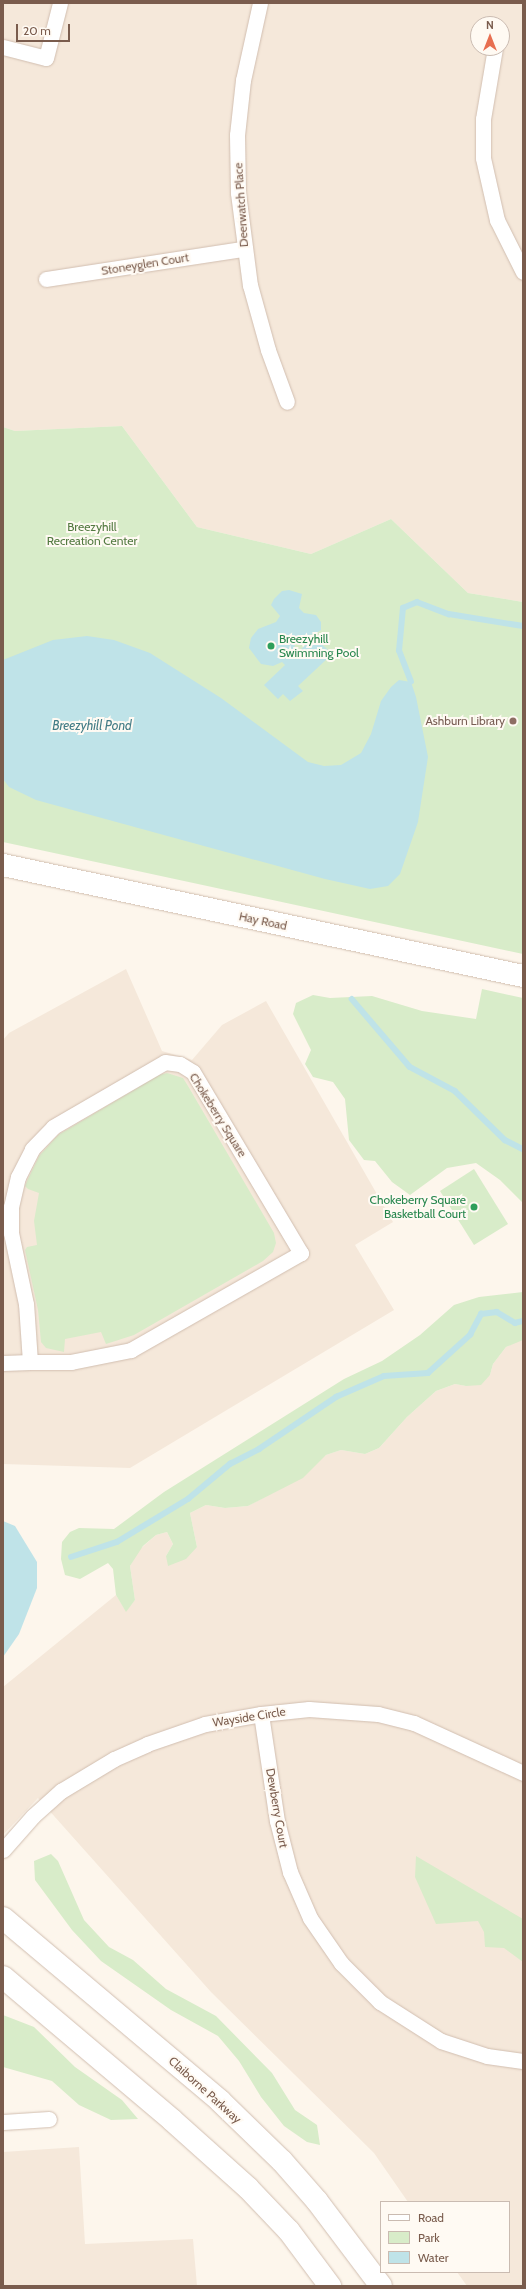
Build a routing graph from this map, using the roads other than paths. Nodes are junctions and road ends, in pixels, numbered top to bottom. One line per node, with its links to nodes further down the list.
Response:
1 (60, 3): 3 (street)
2 (260, 3): 5 (street, Deerwatch Place)
3 (3, 47)
4 (494, 56): 6 (street)
5 (244, 249): 7 (street, Stoneyglen Court); 8 (street, Deerwatch Place)
6 (523, 272)
7 (46, 280)
8 (287, 402)
9 (3, 865): 10 (main road, Hay Road)
10 (523, 976)
11 (30, 1362): 11 (street, Chokeberry Square); 12 (street, Chokeberry Square)
12 (3, 1363)
13 (261, 1714): 14 (street, Wayside Circle); 15 (street, Wayside Circle); 18 (street, Dewberry Court)
14 (523, 1773)
15 (3, 1850)
16 (3, 1918): 22 (main road, Claiborne Parkway)
17 (3, 1977): 21 (main road)
18 (523, 2062)
19 (49, 2119): 20 (street)
20 (3, 2122)
21 (330, 2286)
22 (381, 2286)

